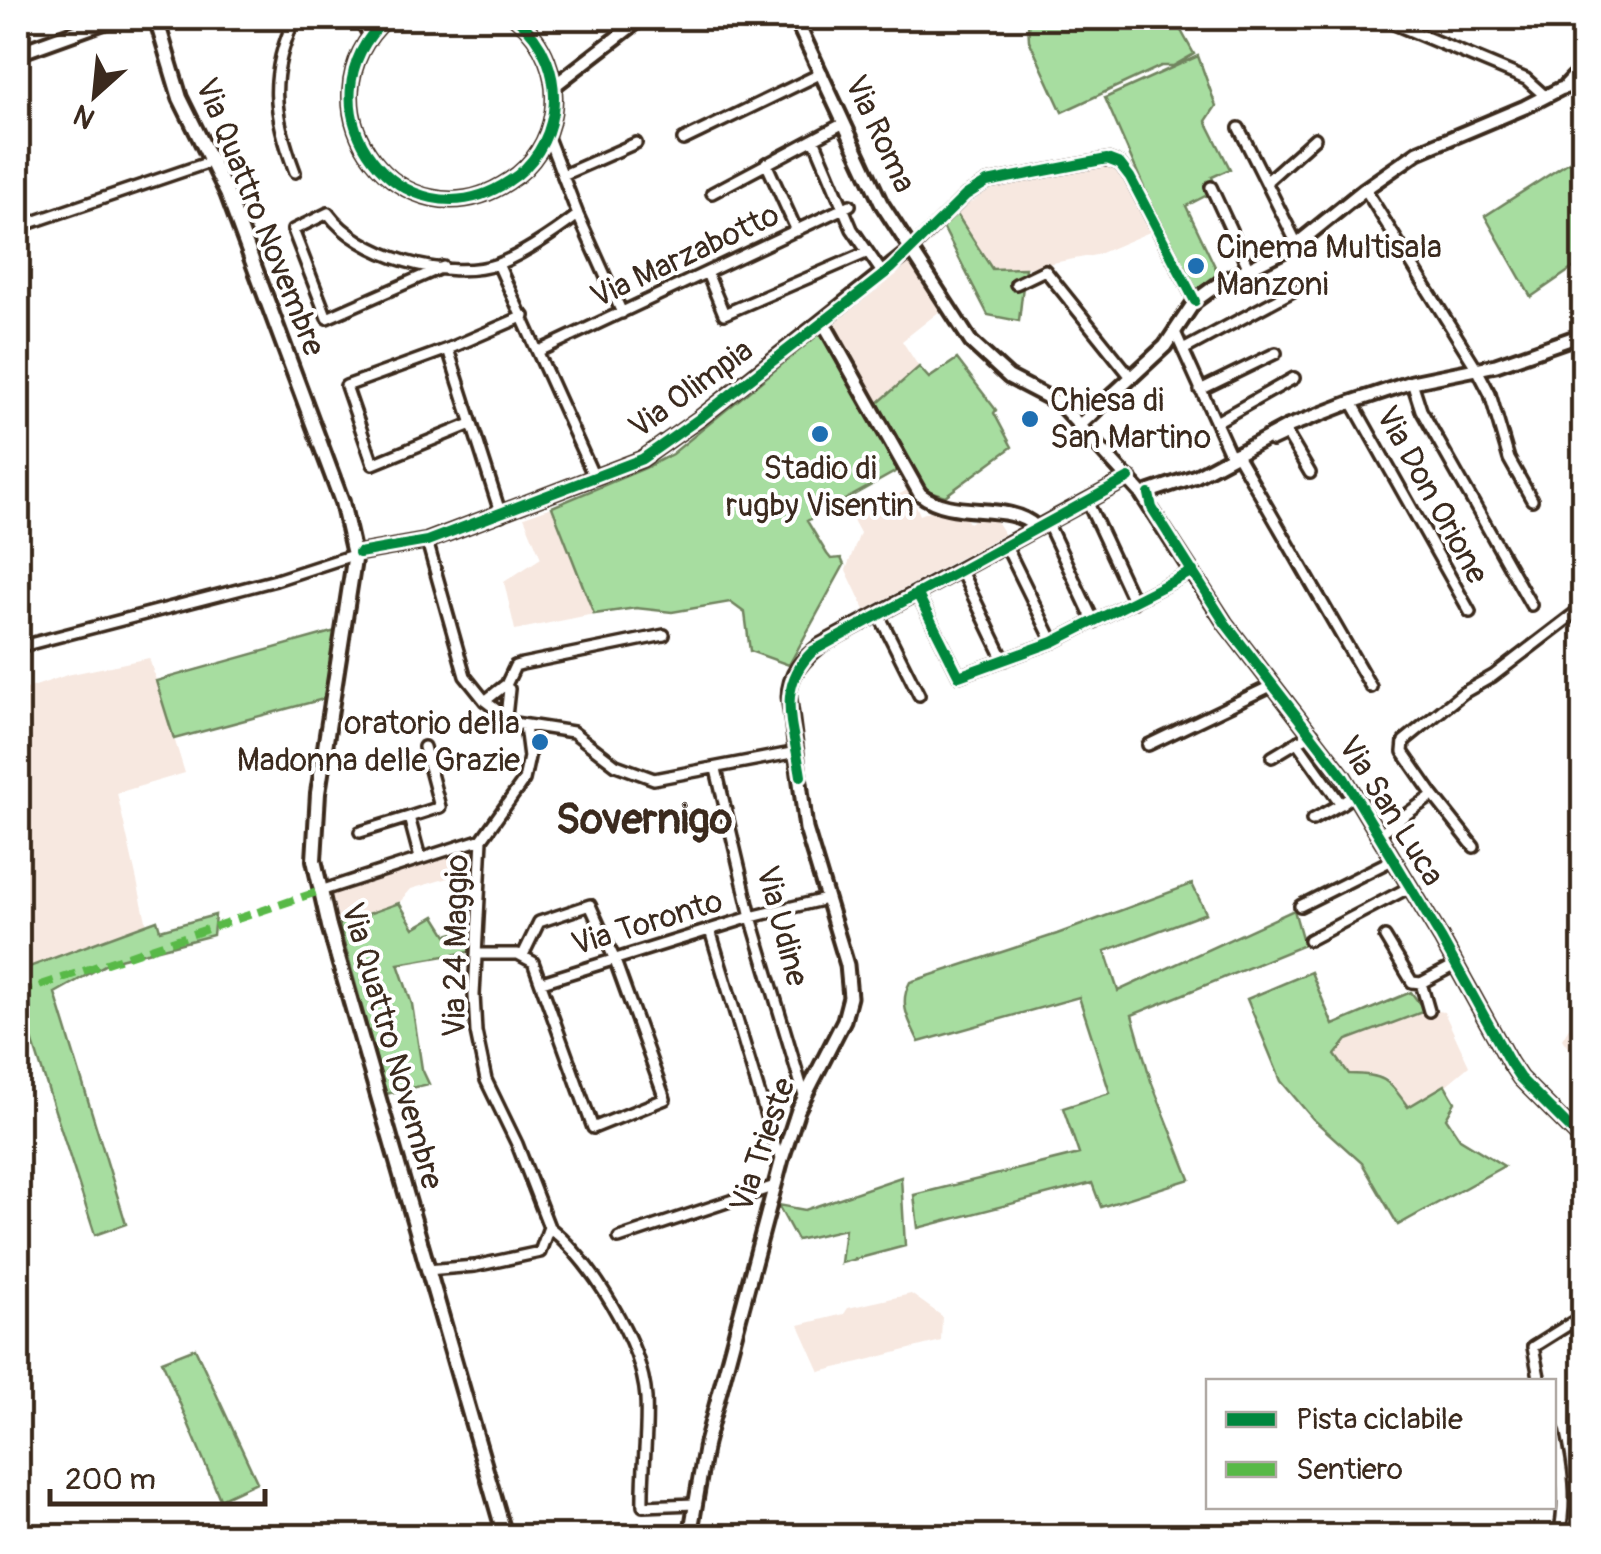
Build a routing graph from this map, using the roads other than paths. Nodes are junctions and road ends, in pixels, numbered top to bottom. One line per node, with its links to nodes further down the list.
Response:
1 (110, 18): 11 (main road)
2 (156, 18): 25 (main road, Via Quattro Novembre)
3 (295, 18): 27 (street)
4 (362, 18): 10 (street)
5 (387, 18): 10 (street)
6 (516, 18): 15 (street)
7 (642, 18): 15 (street)
8 (795, 18): 13 (street, Via Roma)
9 (1380, 18): 17 (street)
10 (370, 35): 20 (street)
11 (18, 53)
12 (1584, 66): 16 (street)
13 (822, 72): 18 (street, Via Roma); 23 (street)
14 (1584, 82): 16 (street)
15 (554, 86): 20 (street)
16 (1564, 87): 17 (street)
17 (1545, 96): 31 (street)
18 (844, 123): 22 (street); 38 (street, Via Roma)
19 (1239, 128): 29 (street)
20 (547, 135): 28 (street)
21 (1316, 138): 29 (street)
22 (814, 139): 26 (street); 33 (street)
23 (683, 140)
24 (636, 143): 28 (street)
25 (213, 161): 35 (street); 79 (main road, Via Quattro Novembre)
26 (766, 163): 32 (street); 36 (street)
27 (295, 172)
28 (563, 175): 34 (street)
29 (1266, 182): 37 (street)
30 (1211, 187): 41 (street)
31 (1365, 189): 37 (street); 57 (street)
32 (712, 192)
33 (848, 207): 36 (street, Via Marzabotto); 39 (street)
34 (578, 215): 40 (street); 48 (street)
35 (18, 227)
36 (798, 231): 43 (street, Via Marzabotto)
37 (1296, 244): 41 (street)
38 (910, 250): 44 (street, Via Olimpia); 47 (street); 65 (street, Via Roma)
39 (868, 252): 43 (street); 44 (street)
40 (498, 264): 42 (street); 49 (street)
41 (1248, 266): 47 (street)
42 (443, 267): 42 (street)
43 (707, 273): 48 (street, Via Marzabotto)
44 (884, 274): 50 (street, Via Olimpia)
45 (1016, 284): 58 (street)
46 (1295, 290): 55 (street)
47 (1194, 300): 51 (street)
48 (622, 313): 54 (street, Via Marzabotto)
49 (524, 316): 53 (street); 54 (street)
50 (822, 322): 69 (street, Via Olimpia); 76 (street)
51 (1175, 332): 55 (street); 58 (street)
52 (1583, 334): 57 (street)
53 (448, 349): 64 (street); 64 (street)
54 (539, 350): 69 (street)
55 (1183, 350): 61 (street)
56 (1276, 352): 61 (street)
57 (1477, 369): 60 (street); 73 (street)
58 (1131, 377): 65 (street)
59 (1294, 378): 63 (street)
60 (1412, 382): 62 (street); 84 (street)
61 (1200, 390): 63 (street)
62 (1352, 402): 66 (street); 86 (street, Via Don Orione)
63 (1216, 422): 66 (street)
64 (471, 424): 75 (street)
65 (1080, 424): 67 (street, Via Roma)
66 (1235, 456): 68 (street); 71 (street); 95 (street)
67 (1119, 467): 70 (street, Via Roma); 72 (street)
68 (1310, 473)
69 (594, 477): 75 (street, Via Olimpia)
70 (1130, 479): 71 (street, Via Roma); 72 (street, Via Trieste)
71 (1147, 490): 81 (street, Via San Luca)
72 (1102, 492): 74 (street, Via Trieste)
73 (1532, 500)
74 (1088, 501): 76 (street, Via Trieste); 83 (street)
75 (500, 515): 77 (street, Via Olimpia)
76 (1042, 524): 78 (street, Via Trieste); 88 (street)
77 (427, 541): 79 (street, Via Olimpia); 97 (street)
78 (1005, 544): 80 (street, Via Trieste); 90 (street)
79 (354, 555): 91 (street, Via Olimpia); 119 (main road, Via Quattro Novembre)
80 (960, 569): 82 (street, Via Trieste); 92 (street)
81 (1193, 570): 83 (street); 93 (street, Via San Luca)
82 (918, 593): 87 (street, Via Trieste); 92 (street)
83 (1134, 602): 88 (street)
84 (1532, 605)
85 (1579, 610): 108 (street)
86 (1470, 612)
87 (878, 613): 96 (street); 104 (street, Via Trieste)
88 (1094, 622): 90 (street)
89 (664, 635): 94 (street)
90 (1053, 642): 92 (street)
91 (18, 647)
92 (1004, 660)
93 (1273, 685): 100 (street, Via San Luca); 102 (street)
94 (505, 687): 97 (street); 98 (street)
95 (1371, 687)
96 (919, 695)
97 (485, 700): 98 (street)
98 (506, 717): 99 (street)
99 (525, 726): 106 (street); 114 (street, Via 24 Maggio)
100 (1313, 734): 101 (street); 107 (street, Via San Luca)
101 (1298, 742): 105 (street); 109 (street)
102 (1148, 745)
103 (424, 747): 110 (street)
104 (798, 752): 106 (street); 120 (street, Via Trieste)
105 (1272, 757)
106 (716, 769): 122 (street, Via Udine)
107 (1355, 794): 109 (street); 113 (street, Via San Luca)
108 (1433, 796): 113 (street); 115 (street)
109 (1341, 804): 111 (street)
110 (409, 817): 112 (street); 116 (street)
111 (1312, 820)
112 (360, 832)
113 (1379, 834): 117 (street, Via San Luca)
114 (482, 839): 116 (street); 126 (street, Via 24 Maggio)
115 (1474, 847)
116 (420, 858): 119 (street)
117 (1394, 858): 118 (street, Via San Luca); 121 (street, Via San Luca)
118 (1410, 887): 125 (street, Via San Luca); 129 (street, Via San Luca)
119 (320, 891): 139 (main road, Via Quattro Novembre)
120 (826, 900): 122 (street, Via Toronto); 133 (street, Via Trieste)
121 (1300, 906)
122 (751, 918): 123 (street, Via Toronto); 133 (street, Via Udine)
123 (710, 930): 128 (street, Via Toronto); 135 (street)
124 (1386, 938): 131 (street)
125 (1308, 940)
126 (478, 954): 127 (street); 137 (street, Via 24 Maggio)
127 (522, 955): 128 (street); 130 (street)
128 (614, 958): 130 (street, Via Toronto); 130 (street)
129 (1456, 965): 131 (street); 134 (street, Via San Luca)
130 (542, 982)
131 (1421, 983): 132 (street)
132 (1428, 1011)
133 (804, 1095): 135 (street, Via Trieste)
134 (1584, 1142)
135 (782, 1159): 136 (street, Via Trieste)
136 (775, 1186): 138 (street); 143 (street, Via Trieste)
137 (549, 1227): 139 (street); 143 (street, Via 24 Maggio)
138 (619, 1238)
139 (428, 1270): 144 (main road, Via Quattro Novembre)
140 (1584, 1315): 141 (street)
141 (1539, 1379)
142 (1556, 1440): 146 (street)
143 (695, 1504): 145 (street, Via Trieste)
144 (505, 1536)
145 (690, 1536)
146 (1559, 1536)

